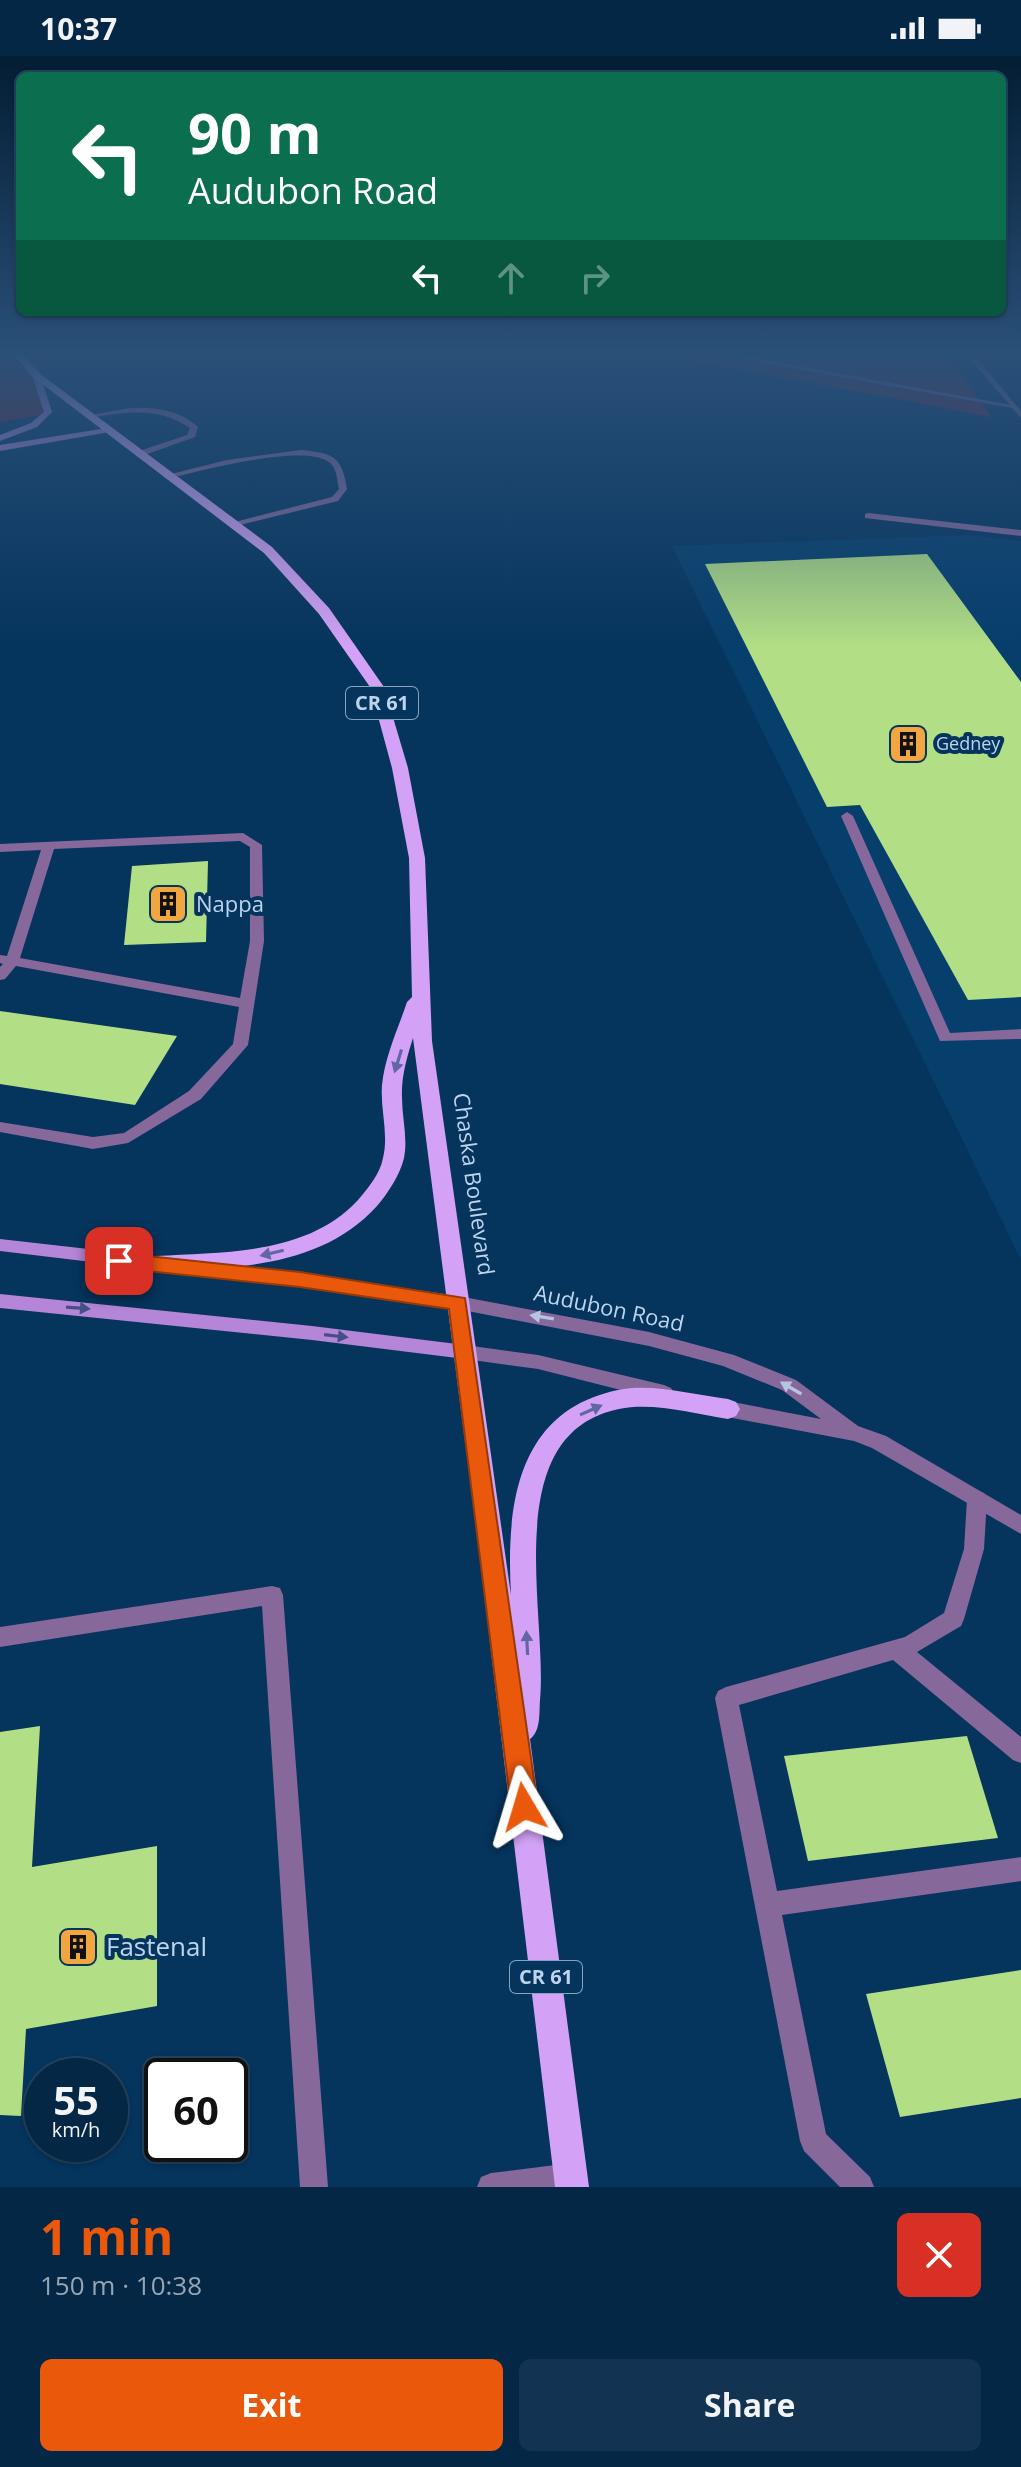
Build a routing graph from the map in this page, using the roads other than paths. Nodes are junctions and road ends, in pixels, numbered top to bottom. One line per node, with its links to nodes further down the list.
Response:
1 (133, 449): 3 (main road, Chaska Boulevard / CR 61)
2 (153, 449): 3 (street)
3 (139, 454): 4 (main road, Chaska Boulevard / CR 61)
4 (167, 476): 6 (main road, Chaska Boulevard / CR 61); 6 (street)
5 (868, 516): 7 (street)
6 (232, 524): 13 (main road, Chaska Boulevard / CR 61)
7 (1021, 533)
8 (847, 816): 15 (street)
9 (49, 845): 10 (street); 11 (street); 14 (street)
10 (0, 848)
11 (6, 960): 12 (street); 14 (street)
12 (0, 976)
13 (421, 987): 18 (main road, one-way to 18); 20 (main road, Chaska Boulevard / CR 61)
14 (247, 1004): 16 (street)
15 (1021, 1034)
16 (0, 1127)
17 (0, 1245): 18 (main road, Audubon Road)
18 (156, 1264): 20 (main road, Audubon Road)
19 (0, 1301): 21 (main road, Audubon Road, one-way to 21)
20 (458, 1303): 21 (main road, Chaska Boulevard / CR 61); 23 (street, Audubon Road, one-way to 20)
21 (465, 1352): 22 (street, Audubon Road); 29 (main road, Chaska Boulevard / CR 61)
22 (728, 1409): 23 (street, Audubon Road); 29 (main road, one-way to 22)
23 (855, 1433): 24 (street, Audubon Road)
24 (977, 1499): 25 (street, Audubon Road); 27 (street)
25 (1021, 1525)
26 (0, 1637): 33 (street)
27 (896, 1649): 28 (street); 31 (street)
28 (1021, 1752)
29 (521, 1776): 32 (main road, Chaska Boulevard / CR 61)
30 (1021, 1869): 31 (street)
31 (767, 1905): 35 (street)
32 (571, 2182): 34 (street)
33 (314, 2187)
34 (491, 2187)
35 (860, 2187)

